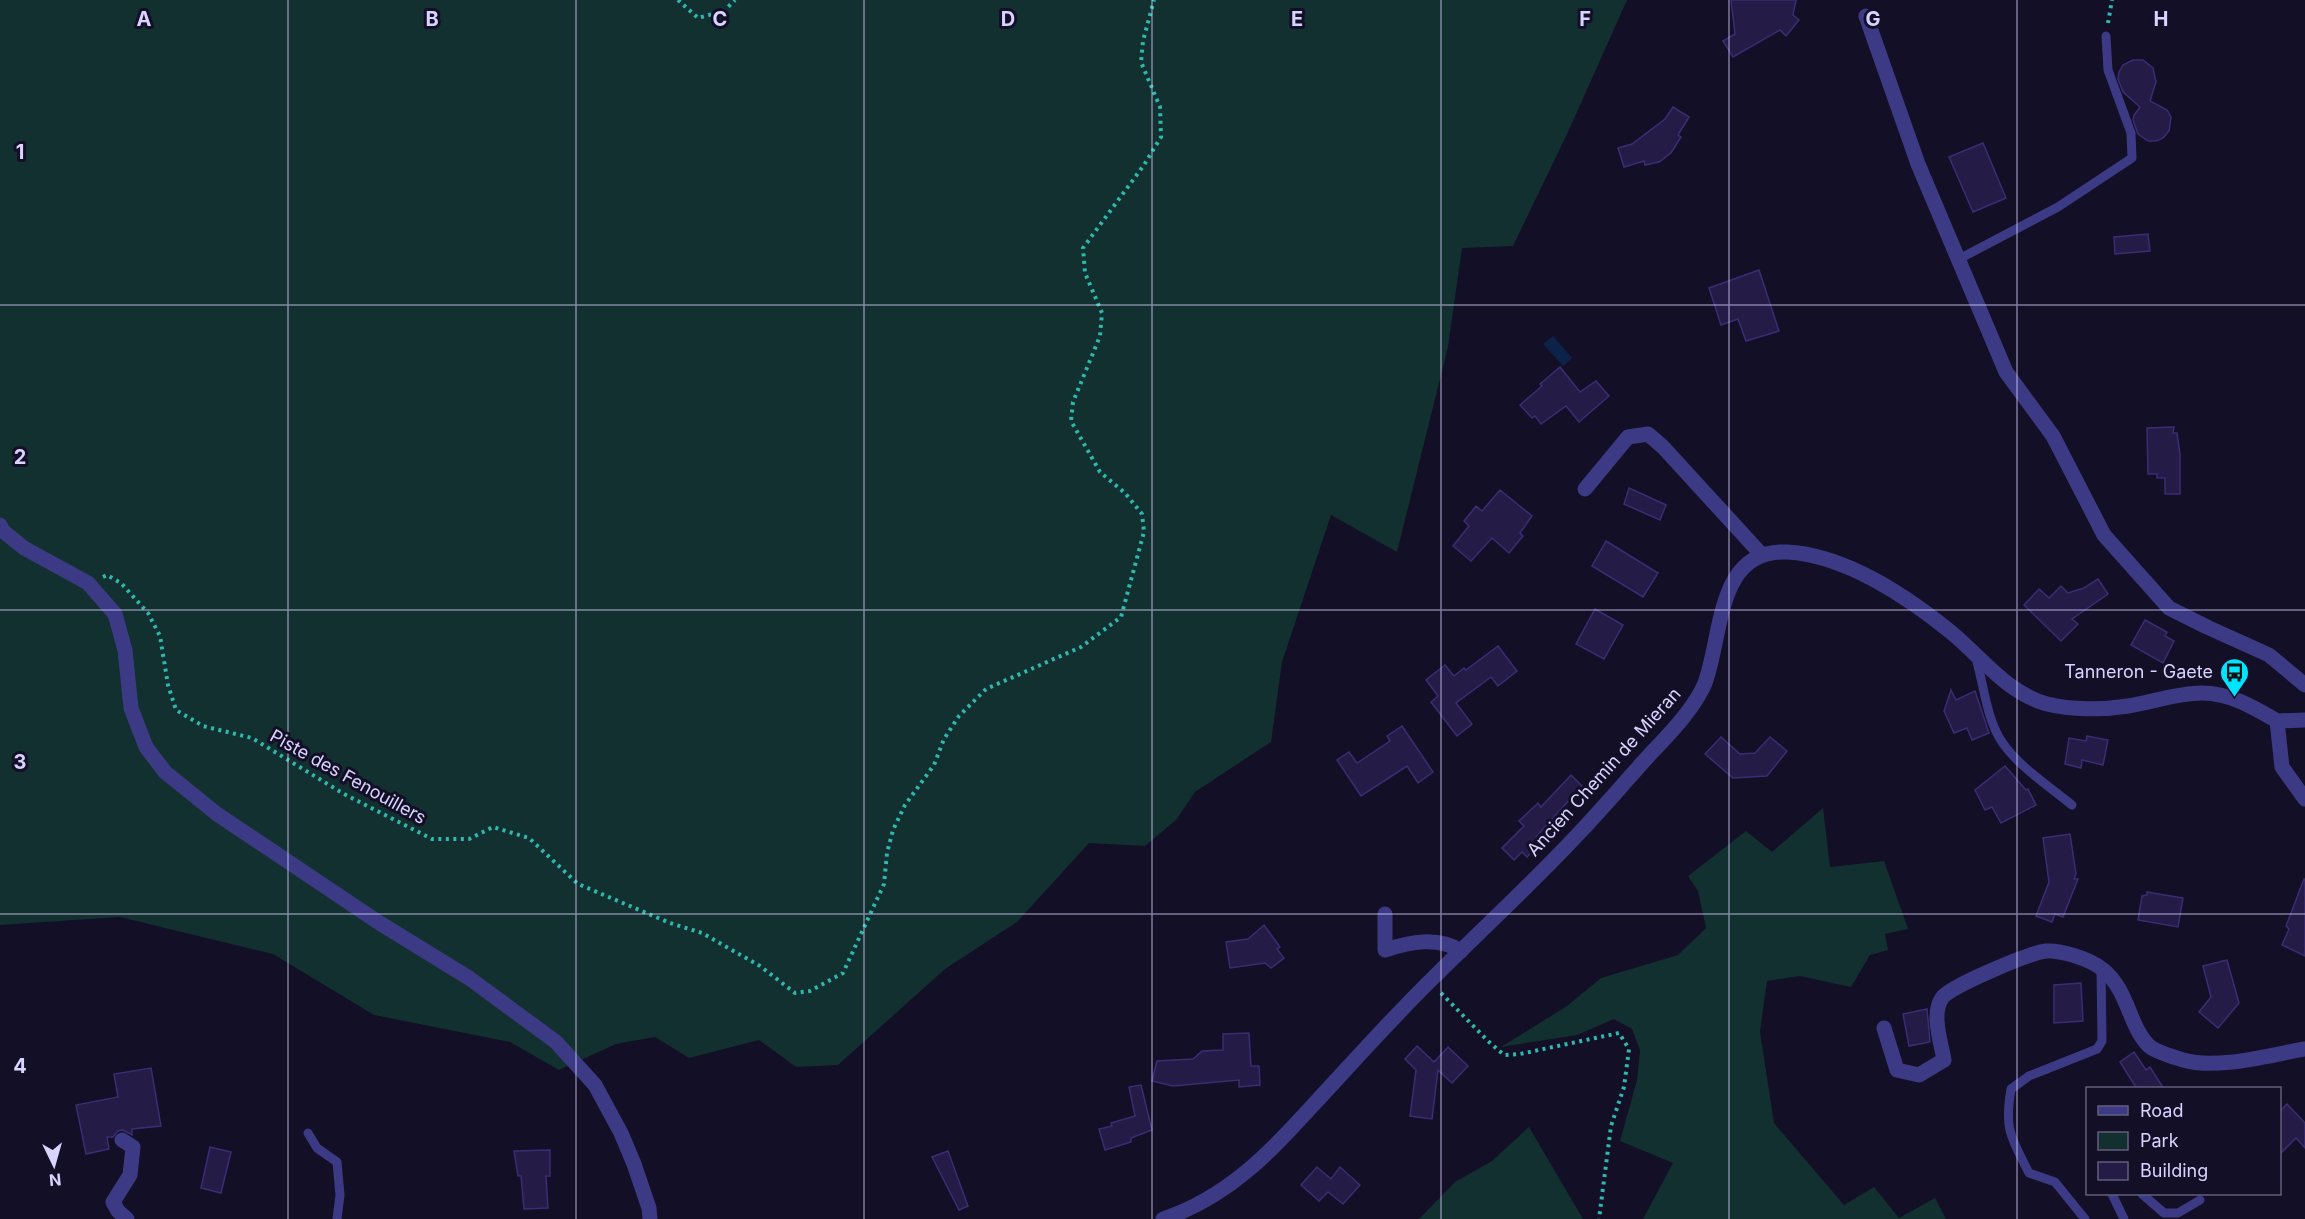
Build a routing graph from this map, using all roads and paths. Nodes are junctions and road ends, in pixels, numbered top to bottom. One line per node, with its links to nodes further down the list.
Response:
1 (678, 0): 2 (path)
2 (735, 0)
3 (1154, 0): 11 (path, Piste des Fenouillers)
4 (2112, 0): 6 (path)
5 (1866, 16): 7 (street)
6 (2106, 36): 7 (lane)
7 (1959, 259): 13 (street)
8 (1586, 489): 10 (street)
9 (0, 525): 11 (street)
10 (1761, 554): 12 (street); 19 (street, Ancien Chemin de Mieran)
11 (88, 583): 31 (street)
12 (1978, 657): 15 (street); 17 (lane)
13 (2305, 686)
14 (2305, 720): 15 (street)
15 (2277, 721): 16 (street)
16 (2305, 799)
17 (2072, 805)
18 (1385, 914): 19 (street)
19 (1461, 951): 21 (street, Ancien Chemin de Mieran)
20 (2101, 968): 22 (street); 23 (street); 34 (lane)
21 (1430, 981): 32 (street, Ancien Chemin de Mieran); 33 (path)
22 (1884, 1028)
23 (2305, 1049)
24 (308, 1133): 30 (lane)
25 (122, 1140): 29 (street)
26 (2112, 1195): 35 (lane)
27 (2143, 1195): 28 (lane)
28 (2200, 1200)
29 (127, 1219)
30 (337, 1219)
31 (650, 1219)
32 (1163, 1219)
33 (1599, 1219)
34 (2085, 1219)
35 (2124, 1219)

